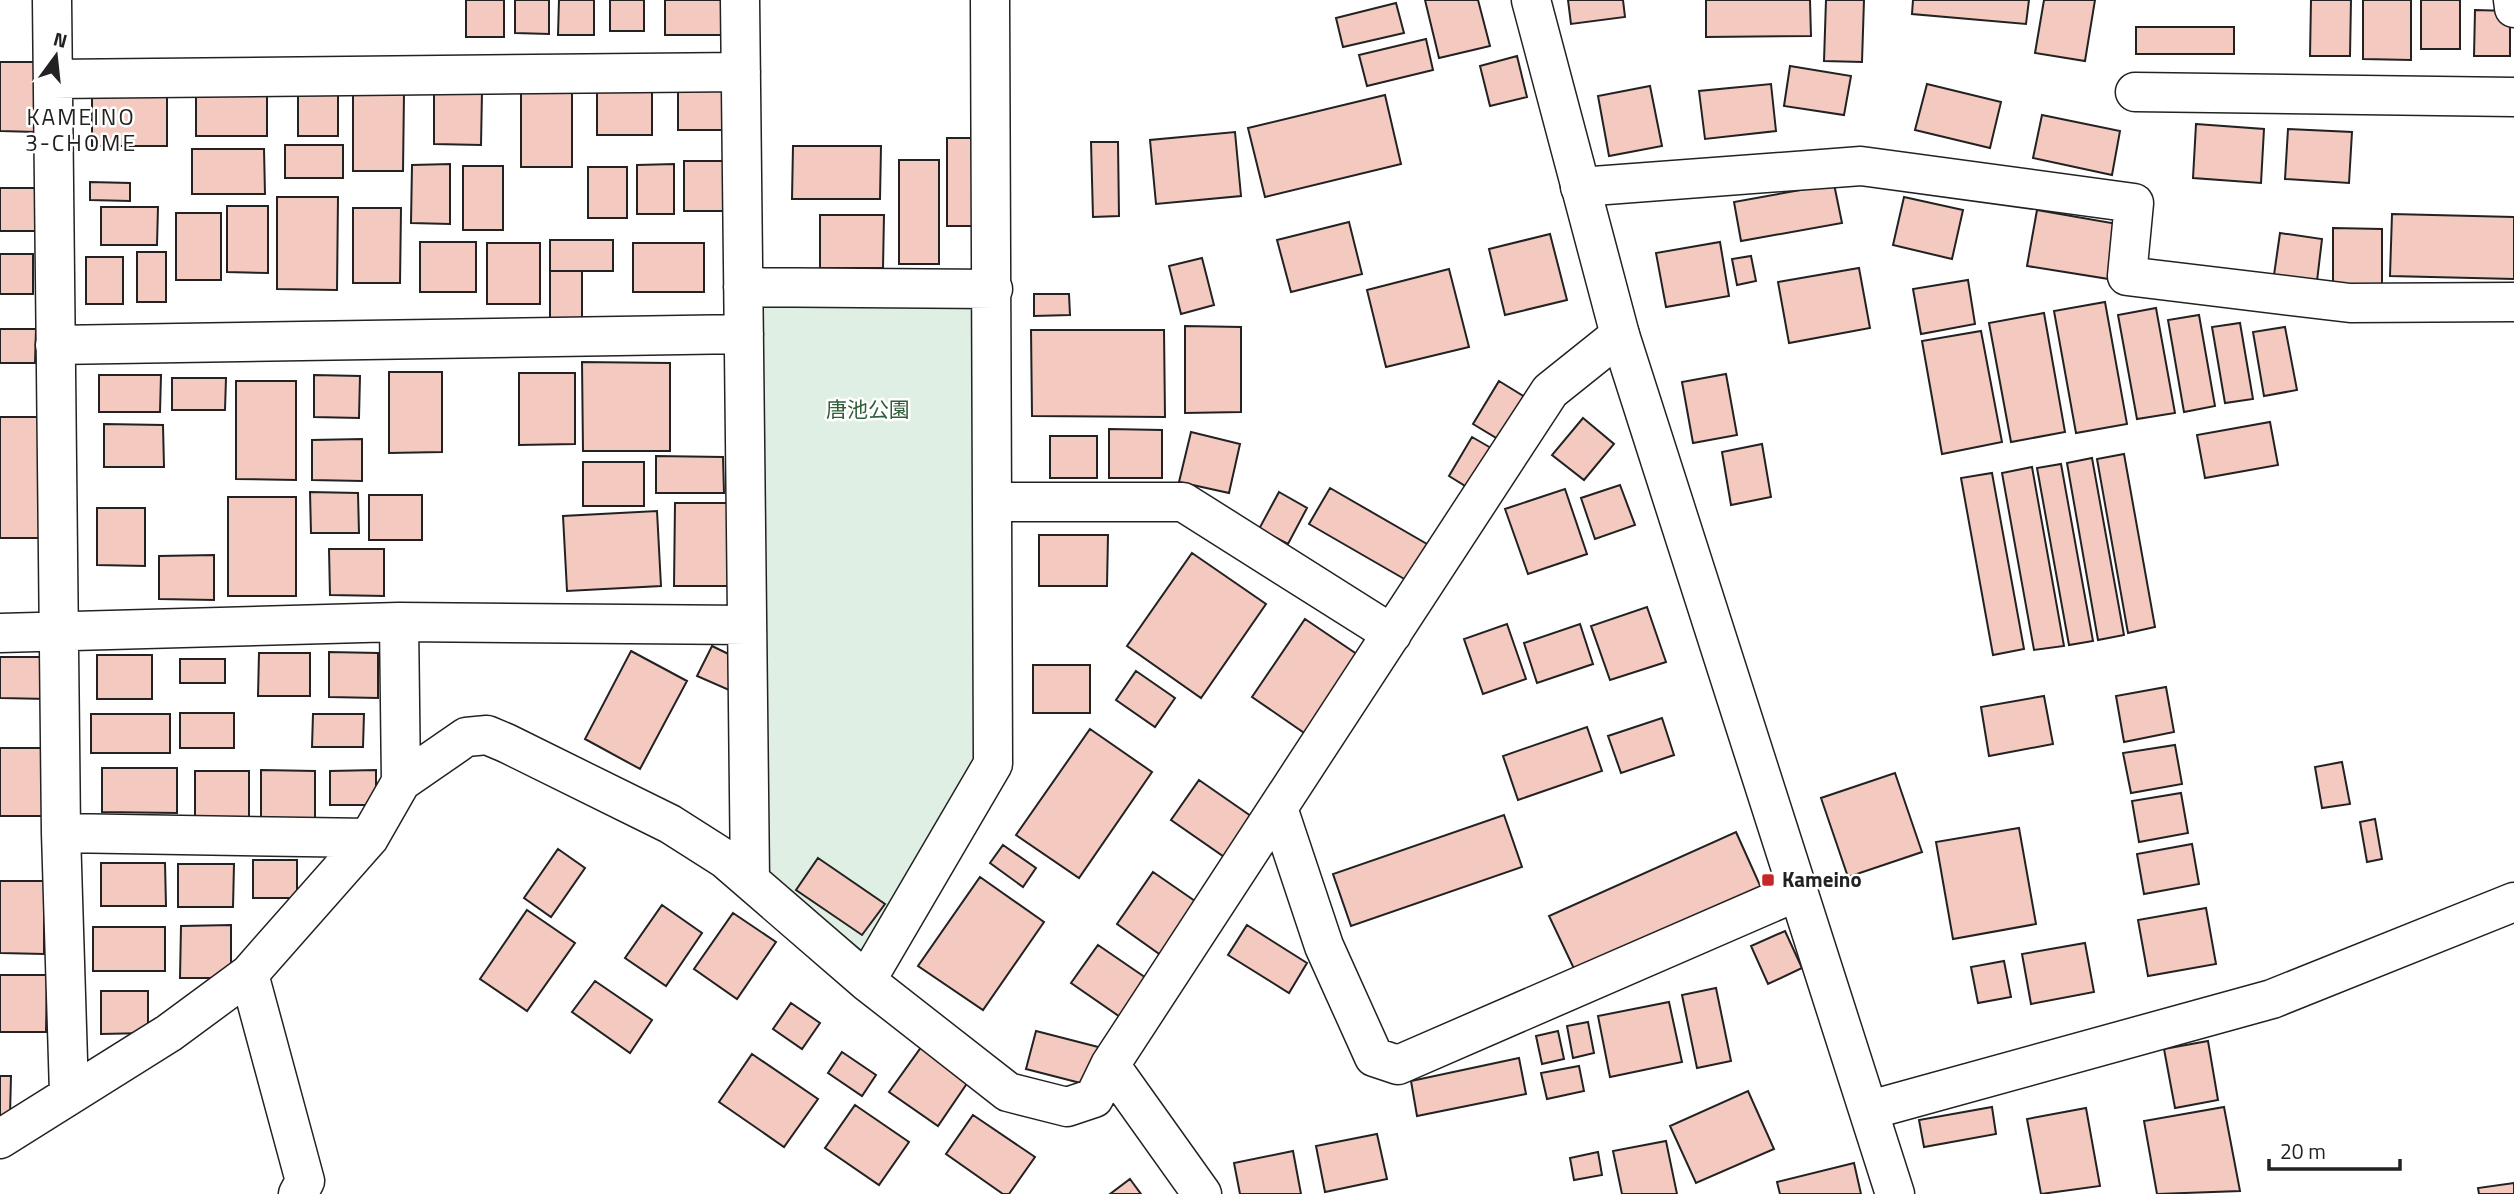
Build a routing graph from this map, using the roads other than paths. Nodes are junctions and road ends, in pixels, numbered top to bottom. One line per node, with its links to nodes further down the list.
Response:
1 (52, 0): 8 (street)
2 (740, 0): 7 (street)
3 (990, 0): 13 (street)
4 (1531, 0): 11 (street)
5 (2513, 0): 6 (street)
6 (2514, 8)
7 (741, 72): 8 (street); 12 (street)
8 (53, 79): 17 (street)
9 (2135, 92): 10 (street)
10 (2514, 97)
11 (1580, 187): 14 (street); 16 (street)
12 (743, 286): 13 (street); 15 (street)
13 (993, 289): 18 (street)
14 (2514, 302)
15 (744, 334): 17 (street); 20 (street)
16 (1620, 335): 23 (street); 29 (street)
17 (55, 345): 22 (street)
18 (993, 502): 23 (street); 32 (street)
19 (399, 622): 20 (street); 22 (street); 24 (street)
20 (747, 625): 28 (street)
21 (0, 633): 22 (street)
22 (59, 634): 26 (street)
23 (1392, 634): 25 (street)
24 (401, 782): 27 (street); 28 (street)
25 (1278, 808): 29 (street); 33 (street)
26 (61, 833): 27 (street); 34 (street)
27 (369, 838): 31 (street)
28 (751, 880): 32 (street)
29 (1796, 892): 35 (street)
30 (2514, 902): 35 (street)
31 (249, 974): 34 (street); 37 (street)
32 (866, 981): 33 (street)
33 (1111, 1065): 38 (street)
34 (69, 1093): 36 (street)
35 (1870, 1110): 39 (street)
36 (0, 1139)
37 (298, 1194)
38 (1202, 1194)
39 (1895, 1194)

